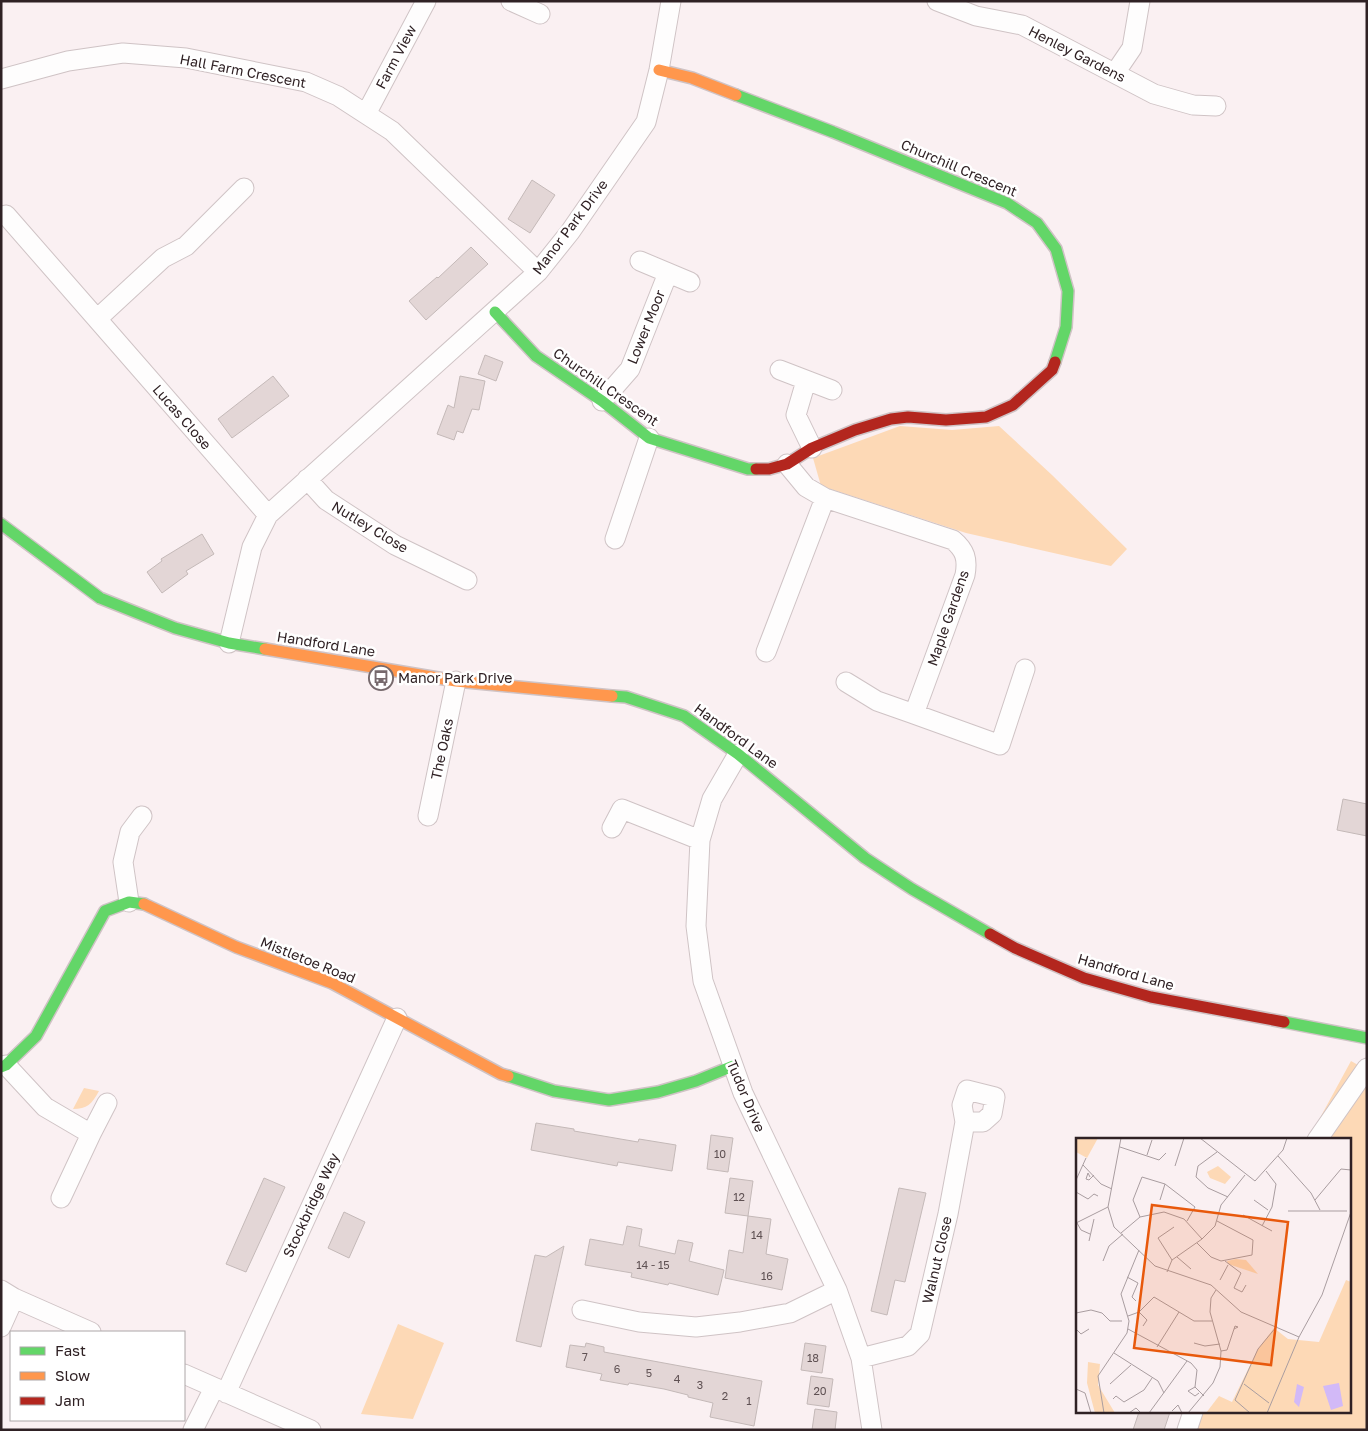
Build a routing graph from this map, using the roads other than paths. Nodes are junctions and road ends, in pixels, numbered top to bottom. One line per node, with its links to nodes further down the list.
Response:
1 (426, 1): 11 (street, Farm View)
2 (511, 1): 6 (street)
3 (671, 1): 7 (street, Manor Park Drive)
4 (936, 1): 8 (street, Henley Gardens)
5 (1140, 1): 8 (street)
6 (540, 14)
7 (659, 70): 15 (street, Manor Park Drive); 25 (street, Churchill Crescent)
8 (1115, 73): 10 (street, Henley Gardens)
9 (1, 79): 11 (street, Hall Farm Crescent)
10 (1216, 106)
11 (366, 114): 15 (street, Hall Farm Crescent)
12 (244, 188): 19 (street)
13 (6, 215): 19 (street, Lucas Close)
14 (640, 261): 16 (street, Lower Moor)
15 (538, 272): 18 (street, Manor Park Drive)
16 (668, 273): 17 (street, Lower Moor); 23 (street, Lower Moor)
17 (690, 282)
18 (495, 312): 23 (street, Churchill Crescent); 27 (street, Manor Park Drive)
19 (97, 319): 29 (street, Lucas Close)
20 (780, 370): 21 (street)
21 (806, 381): 22 (street); 25 (street)
22 (832, 390)
23 (602, 401): 24 (street, Churchill Crescent)
24 (649, 438): 26 (street, Churchill Crescent); 31 (street)
25 (812, 448): 26 (street, Churchill Crescent)
26 (787, 464): 28 (street, Maple Gardens)
27 (306, 479): 29 (street, Manor Park Drive); 32 (street, Nutley Close)
28 (825, 498): 34 (street); 38 (street, Maple Gardens)
29 (268, 515): 33 (street, Manor Park Drive)
30 (1, 524): 33 (street, Handford Lane)
31 (615, 539)
32 (467, 580)
33 (229, 644): 36 (street, Handford Lane)
34 (766, 652)
35 (1025, 669): 38 (street)
36 (456, 681): 39 (street, Handford Lane); 41 (street, The Oaks)
37 (846, 682): 38 (street)
38 (914, 714)
39 (738, 754): 43 (street, Tudor Drive); 46 (street, Handford Lane)
40 (142, 816): 44 (street)
41 (428, 816)
42 (612, 828): 43 (street)
43 (700, 840): 48 (street, Tudor Drive)
44 (129, 902): 45 (street, Mistletoe Road); 47 (street)
45 (397, 1018): 48 (street, Mistletoe Road); 62 (street, Stockbridge Way)
46 (1367, 1038)
47 (4, 1066): 52 (street)
48 (733, 1066): 55 (street, Tudor Drive)
49 (1367, 1068): 53 (street)
50 (107, 1104): 52 (street)
51 (965, 1122): 60 (street, Walnut Close)
52 (90, 1134): 54 (street)
53 (1318, 1138)
54 (61, 1198)
55 (837, 1290): 57 (street); 60 (street, Tudor Drive)
56 (7, 1294): 58 (street); 59 (street)
57 (582, 1310)
58 (1, 1327)
59 (89, 1331)
60 (861, 1358): 66 (street, Tudor Drive)
61 (185, 1374): 62 (street)
62 (220, 1390): 64 (street, Stockbridge Way); 65 (street)
63 (1192, 1414): 67 (street)
64 (193, 1430)
65 (311, 1430)
66 (872, 1430)
67 (1187, 1430)

